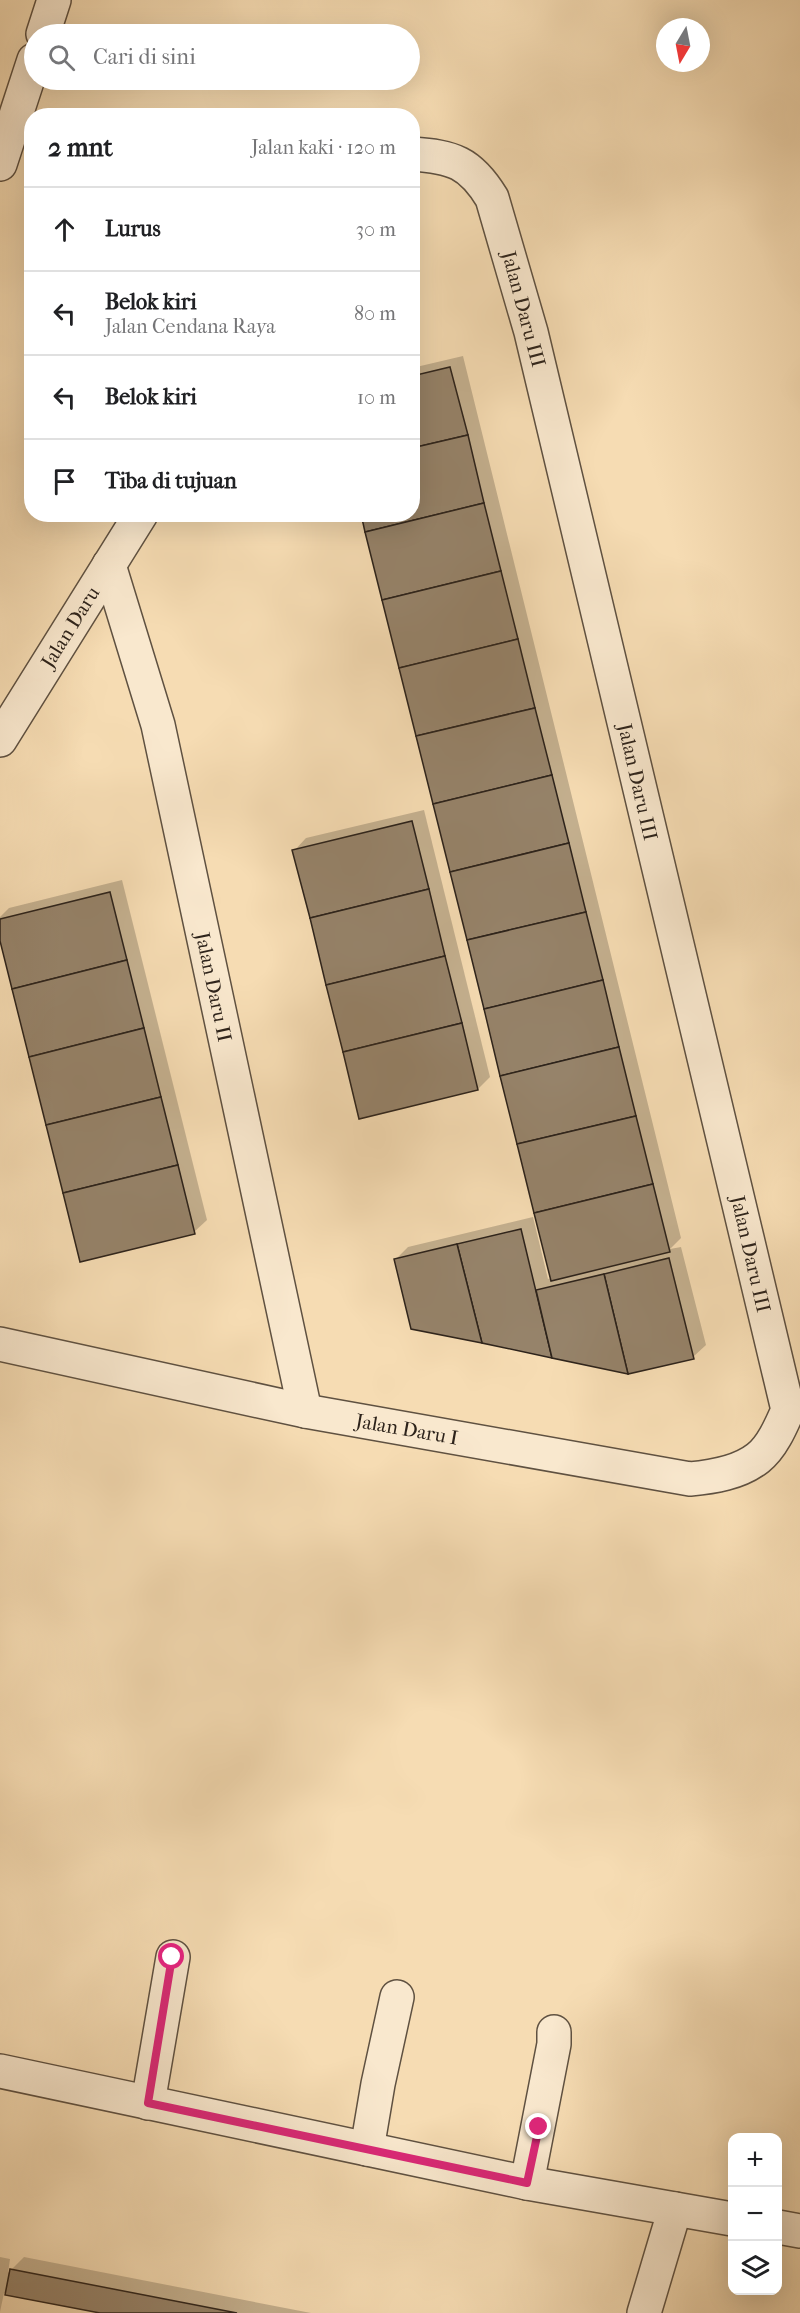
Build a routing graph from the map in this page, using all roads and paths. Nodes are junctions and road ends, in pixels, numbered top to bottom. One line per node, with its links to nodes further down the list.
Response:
1 (54, 0): 2 (street)
2 (46, 24)
3 (24, 90): 5 (street)
4 (420, 155): 10 (street, Jalan Daru III)
5 (0, 164)
6 (136, 522): 7 (street, Jalan Daru)
7 (109, 565): 8 (street, Jalan Daru); 11 (street, Jalan Daru II)
8 (0, 740)
9 (0, 1344): 11 (street, Jalan Daru I)
10 (788, 1410): 11 (street, Jalan Daru I)
11 (305, 1411)
12 (172, 1957): 16 (street)
13 (397, 1997): 17 (street)
14 (554, 2032): 18 (street)
15 (0, 2071): 16 (street)
16 (148, 2103): 17 (street)
17 (367, 2149): 18 (street)
18 (527, 2183): 19 (street)
19 (675, 2209): 20 (street); 23 (street)
20 (728, 2218)
21 (782, 2228): 22 (street)
22 (800, 2231)
23 (644, 2313)

